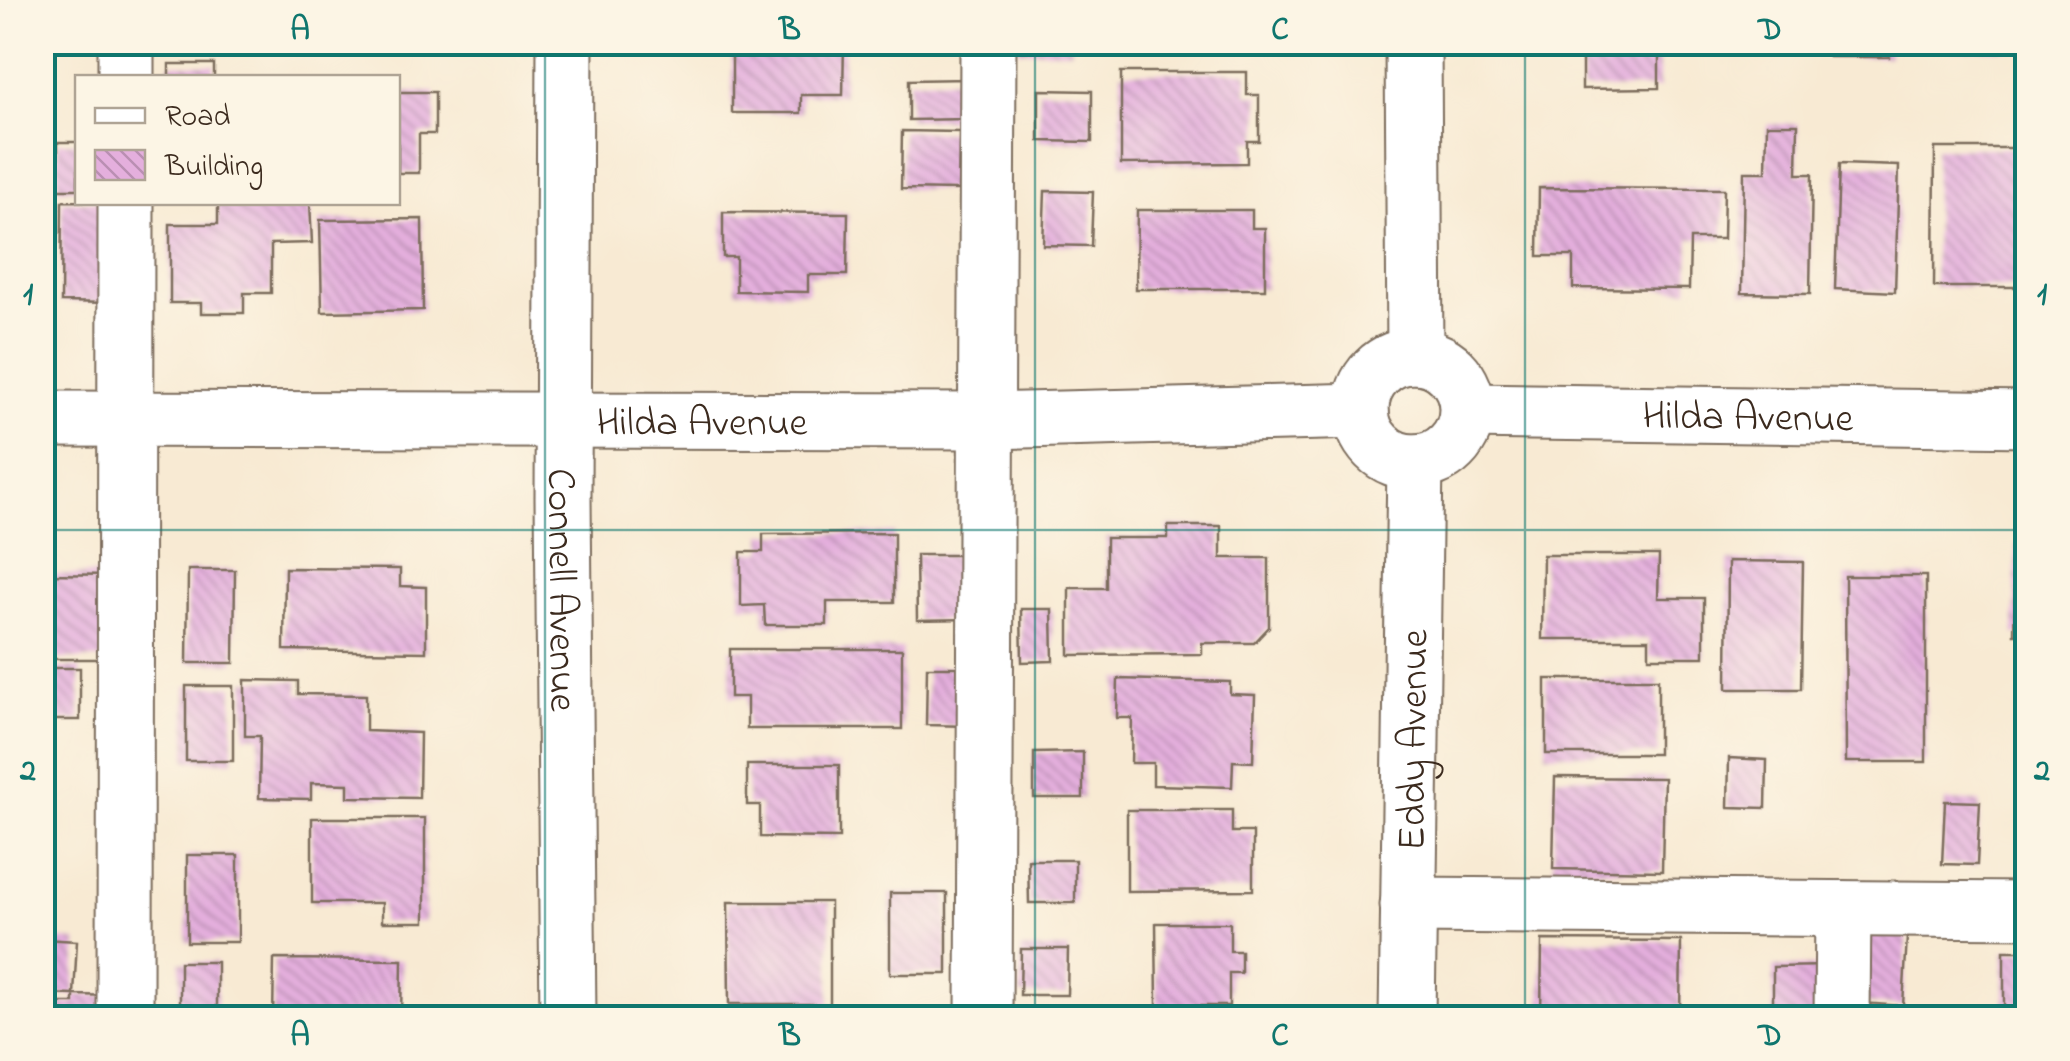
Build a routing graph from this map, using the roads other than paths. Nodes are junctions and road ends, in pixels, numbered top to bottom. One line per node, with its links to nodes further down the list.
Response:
1 (126, 42): 5 (street)
2 (565, 42): 12 (street, Connell Avenue)
3 (988, 42): 14 (street)
4 (1413, 42): 7 (street)
5 (126, 75)
6 (126, 205): 13 (street)
7 (1415, 356): 8 (street); 9 (street)
8 (1360, 411): 14 (street, Hilda Avenue); 15 (street)
9 (1468, 411): 10 (street, Hilda Avenue); 15 (street)
10 (2028, 418)
11 (42, 419): 13 (street, Hilda Avenue)
12 (564, 420): 13 (street, Hilda Avenue); 14 (street, Hilda Avenue); 20 (street, Connell Avenue)
13 (127, 421): 19 (street)
14 (988, 421): 21 (street)
15 (1415, 462): 16 (street, Eddy Avenue)
16 (1408, 905): 17 (street); 22 (street, Eddy Avenue)
17 (1842, 909): 18 (street); 23 (street)
18 (2028, 910)
19 (125, 1018)
20 (568, 1018)
21 (984, 1018)
22 (1407, 1018)
23 (1842, 1018)

